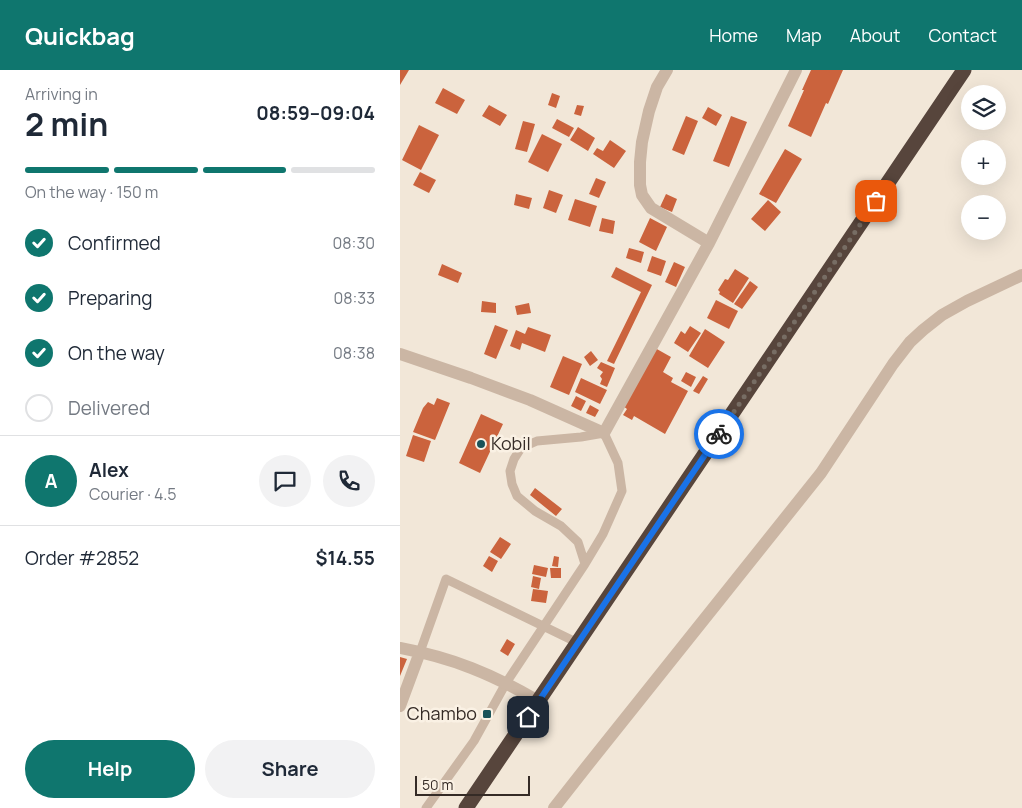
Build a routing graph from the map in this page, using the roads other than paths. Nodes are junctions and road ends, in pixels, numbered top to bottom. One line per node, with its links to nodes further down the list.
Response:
1 (667, 70): 4 (street)
2 (796, 70): 4 (street)
3 (964, 70): 10 (highway)
4 (709, 243): 7 (street)
5 (1022, 275): 18 (street)
6 (400, 354): 7 (street)
7 (604, 433): 8 (lane); 8 (lane)
8 (585, 564): 9 (lane)
9 (543, 626): 10 (lane); 12 (lane); 13 (lane)
10 (578, 643): 14 (highway)
11 (400, 648): 12 (street)
12 (420, 652): 13 (street); 15 (street)
13 (506, 683): 14 (street); 16 (lane)
14 (538, 702): 17 (highway)
15 (400, 706)
16 (426, 808)
17 (466, 808)
18 (554, 808)

